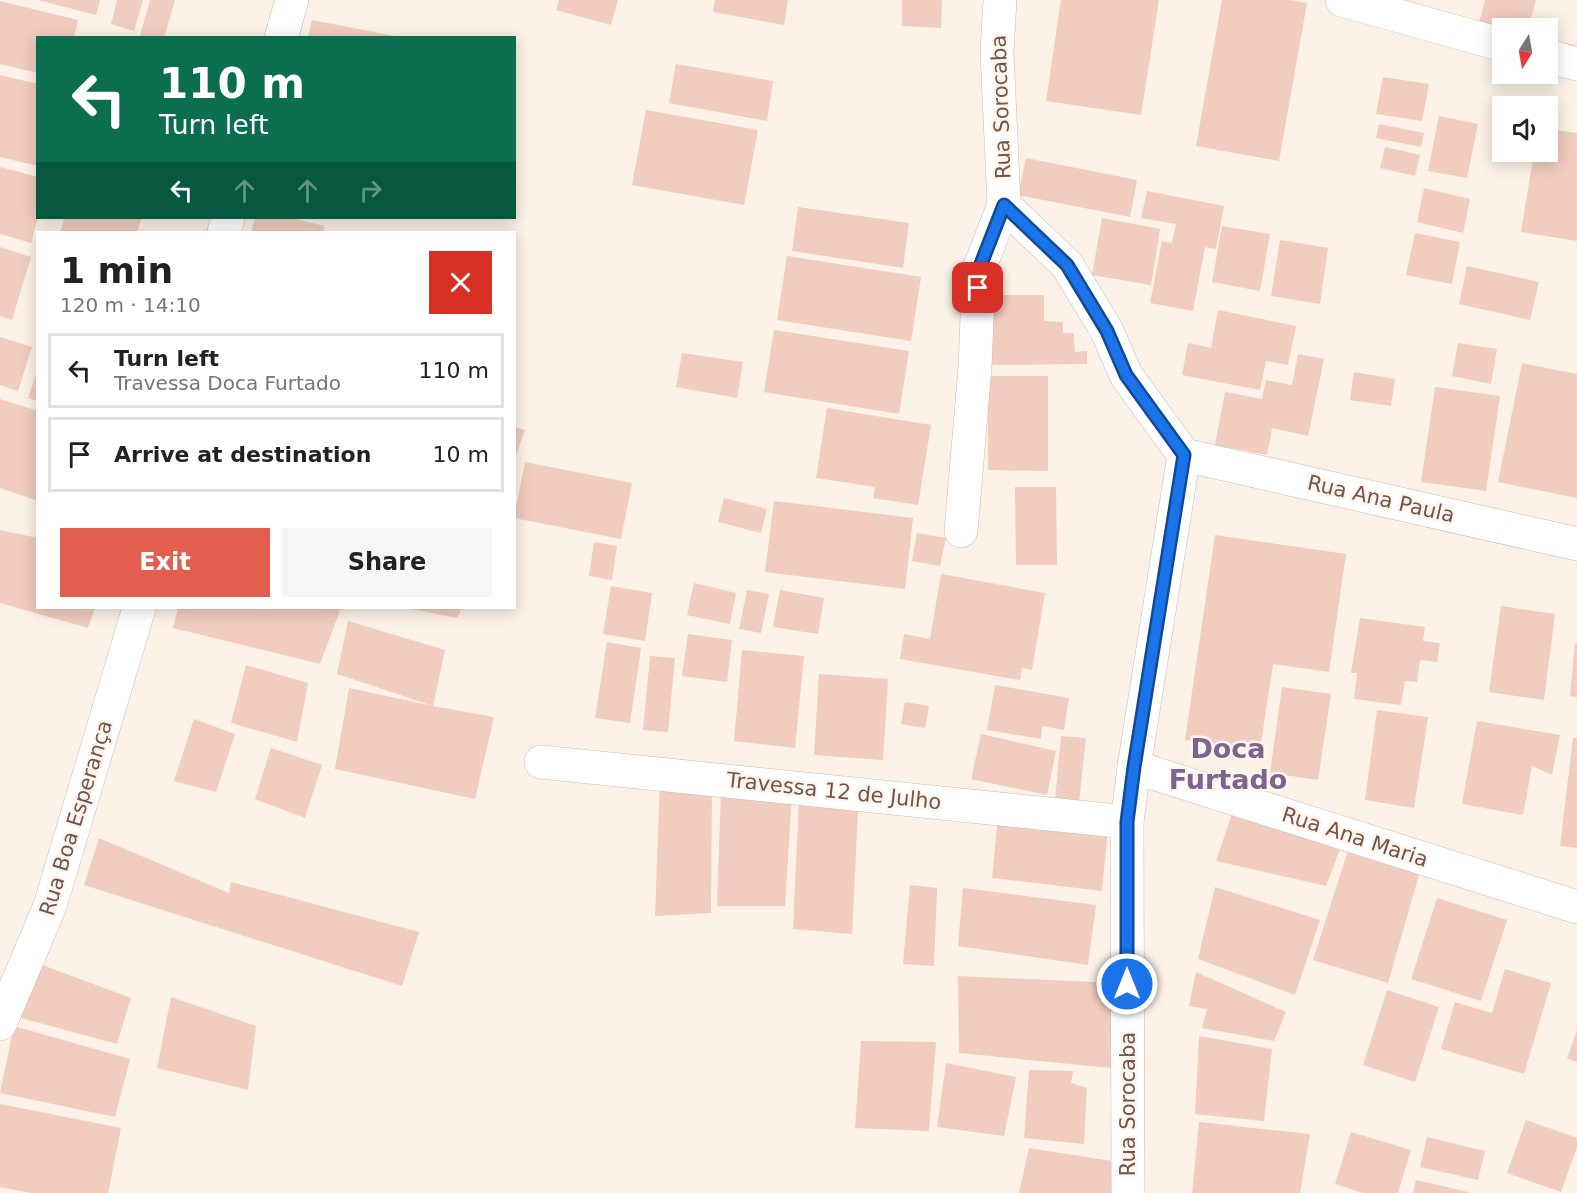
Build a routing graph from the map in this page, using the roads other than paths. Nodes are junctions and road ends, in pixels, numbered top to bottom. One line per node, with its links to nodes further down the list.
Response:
1 (292, 0): 4 (street)
2 (1000, 0): 8 (street, Rua Sorocaba)
3 (1342, 0): 5 (street)
4 (282, 36)
5 (1492, 42)
6 (1558, 58): 7 (street)
7 (1577, 63)
8 (1004, 205): 9 (street, Rua Sorocaba); 10 (street)
9 (1184, 455): 11 (street, Rua Ana Paula); 14 (street, Rua Sorocaba)
10 (961, 531)
11 (1577, 544)
12 (139, 609): 17 (street, Rua Boa Esperança)
13 (541, 762): 15 (street, Travessa 12 de Julho)
14 (1134, 767): 15 (street, Rua Sorocaba); 16 (street, Rua Ana Maria)
15 (1127, 822): 18 (street, Rua Sorocaba)
16 (1577, 907)
17 (0, 1024)
18 (1128, 1193)

